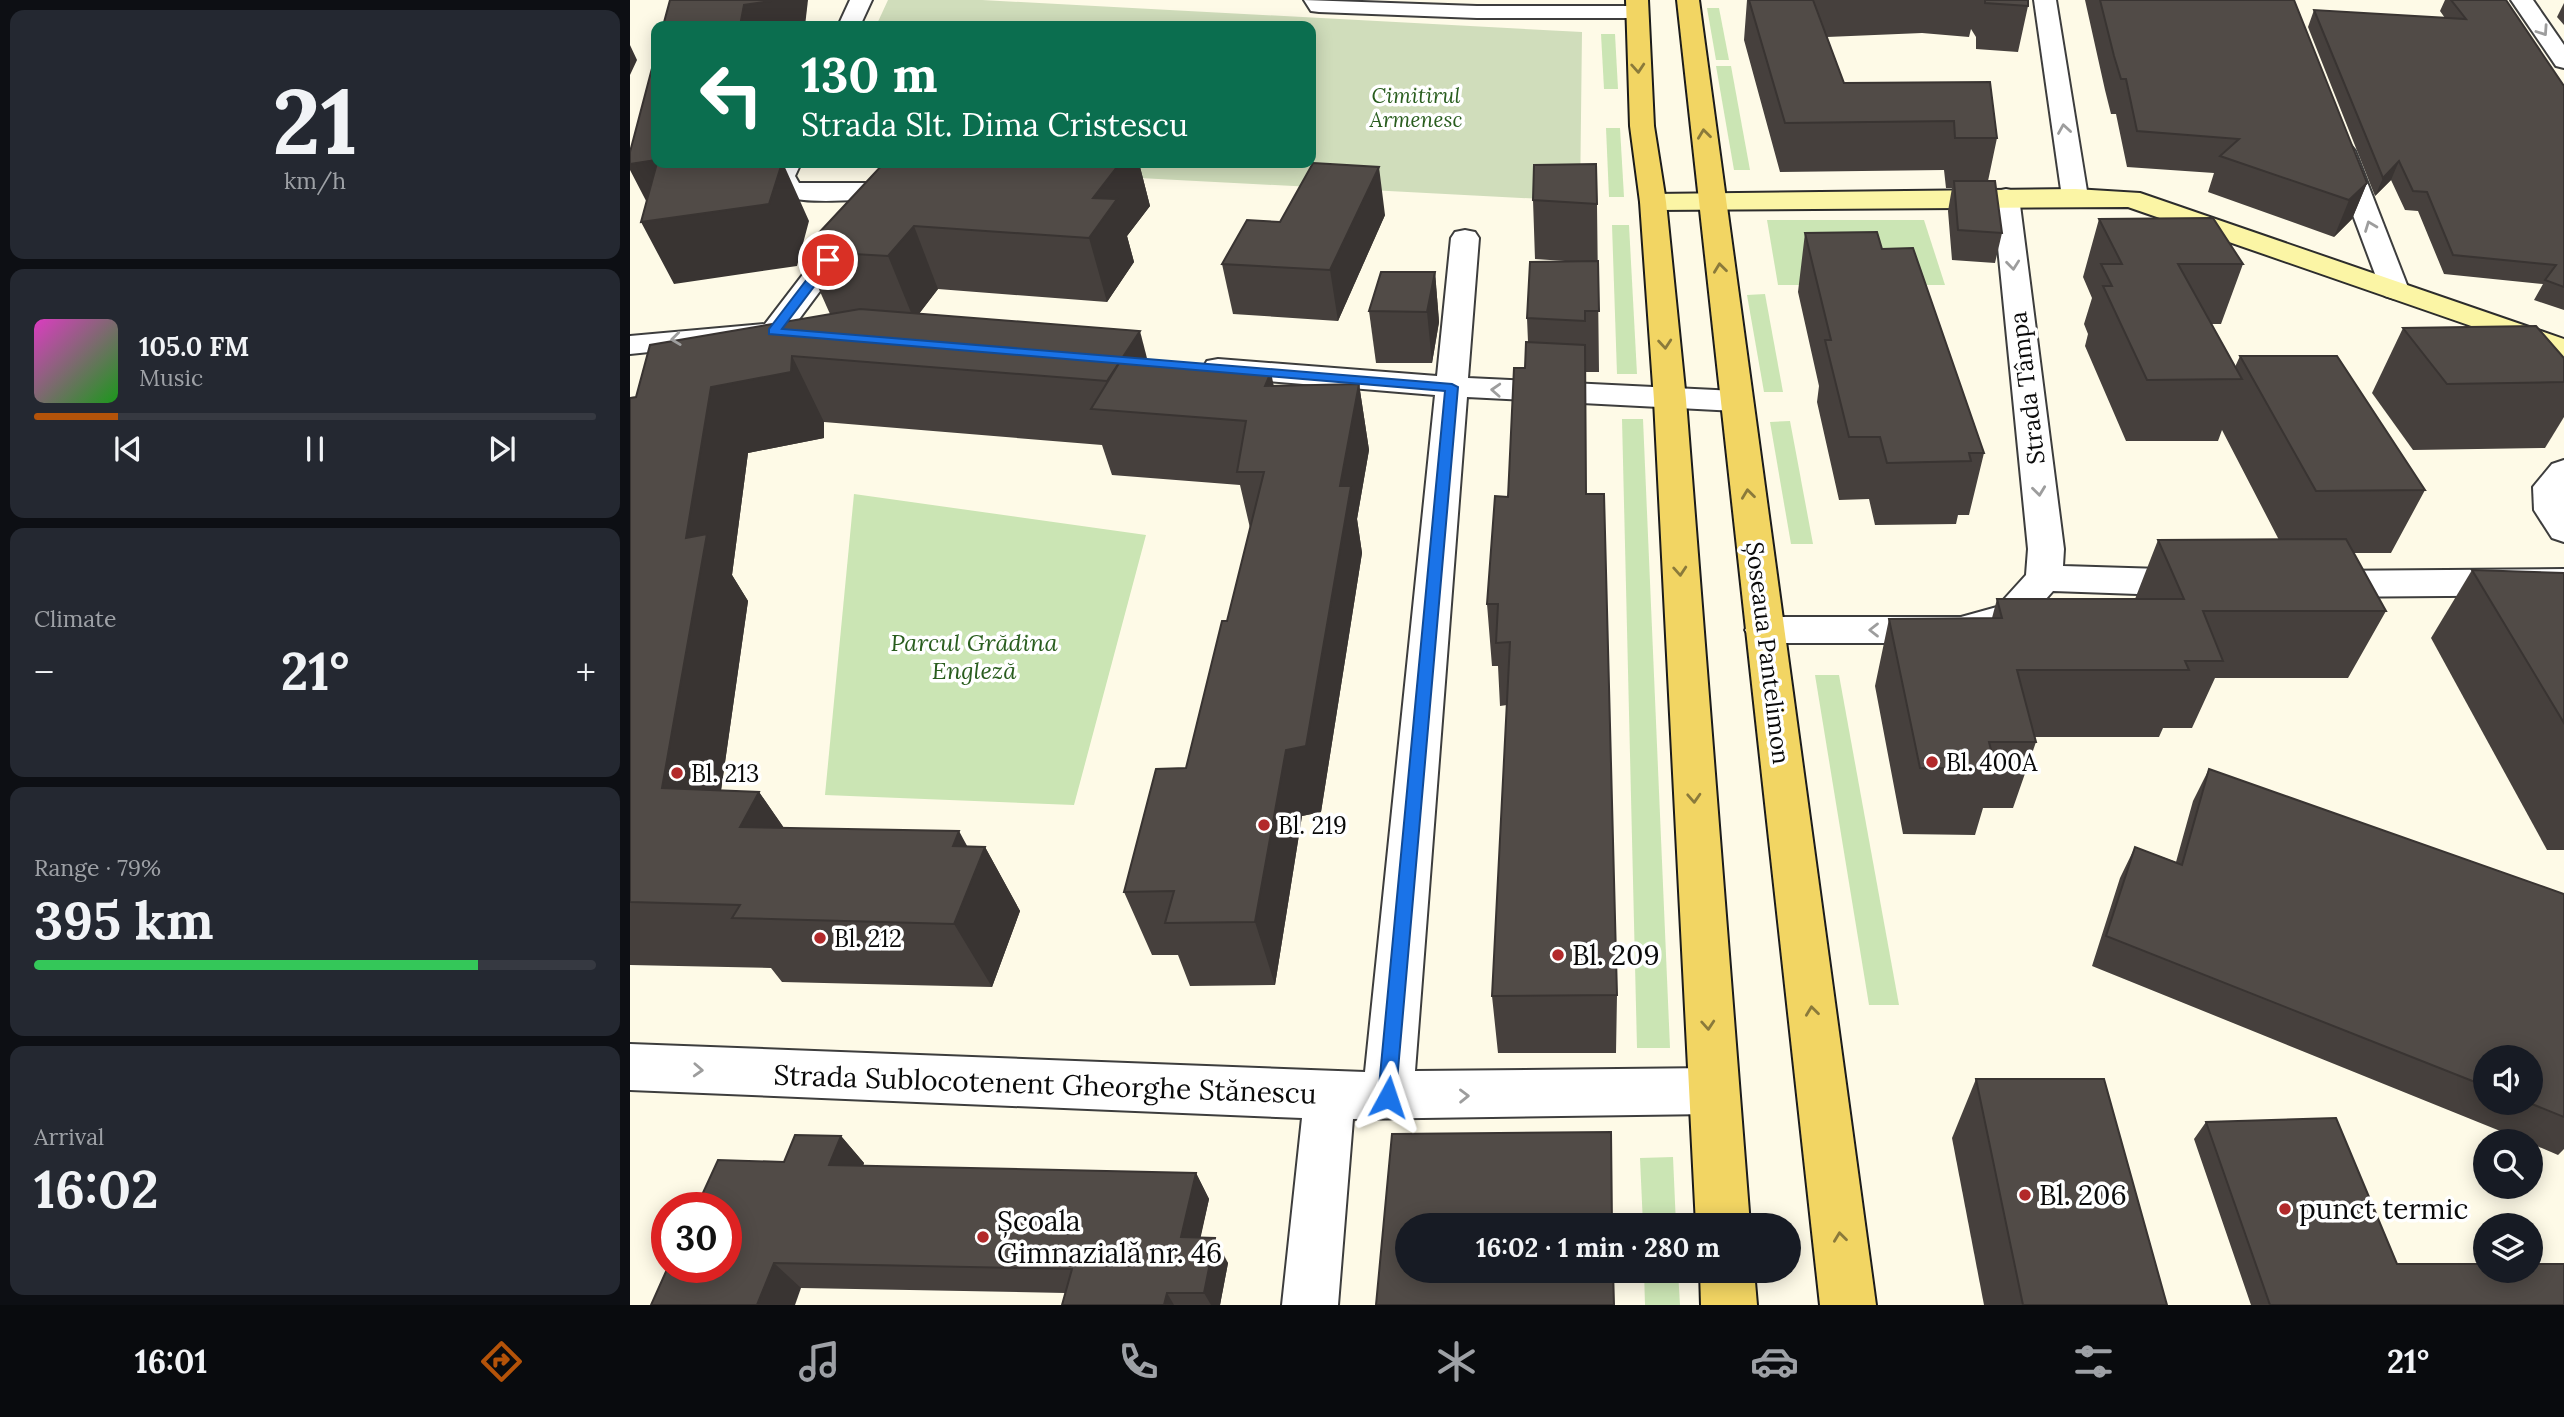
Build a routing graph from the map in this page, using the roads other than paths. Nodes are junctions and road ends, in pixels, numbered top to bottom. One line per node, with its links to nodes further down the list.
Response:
1 (861, 0): 7 (street)
2 (1688, 0): 14 (main road, Șoseaua Pantelimon, one-way to 2)
3 (2045, 0): 12 (street, one-way to 3)
4 (2522, 0): 8 (street, one-way to 8)
5 (1317, 3): 6 (street)
6 (1637, 6): 13 (main road, one-way to 13)
7 (851, 21)
8 (2564, 61)
9 (2333, 130): 16 (street, one-way to 9)
10 (786, 168): 17 (street, one-way to 17)
11 (2006, 197): 12 (main road); 14 (main road); 25 (street, Strada Tâmpa, one-way to 25)
12 (2074, 197): 16 (main road)
13 (1653, 202): 14 (main road); 21 (main road, one-way to 21)
14 (1712, 202): 22 (main road, Șoseaua Pantelimon, one-way to 14)
15 (1465, 239): 20 (street)
16 (2395, 290): 18 (main road)
17 (630, 345)
18 (2564, 349)
19 (1189, 366): 20 (street)
20 (1452, 387): 21 (street, one-way to 20); 33 (street)
21 (1670, 400): 22 (street); 31 (main road, one-way to 31)
22 (1736, 401): 29 (main road, Șoseaua Pantelimon, one-way to 22)
23 (2564, 471): 24 (street)
24 (2564, 530)
25 (2044, 578): 27 (street); 29 (street, one-way to 29)
26 (2564, 582): 28 (street)
27 (2222, 583)
28 (2288, 584)
29 (1764, 630): 38 (main road, Șoseaua Pantelimon, one-way to 29)
30 (630, 1067): 32 (street, Strada Sublocotenent Gheorghe Stănescu, one-way to 32)
31 (1712, 1091): 33 (street, Strada Sublocotenent Gheorghe Stănescu, one-way to 31); 34 (main road)
32 (1330, 1096): 33 (street, Strada Sublocotenent Gheorghe Stănescu); 36 (street)
33 (1388, 1097)
34 (1722, 1213)
35 (1728, 1283): 37 (main road)
36 (1310, 1305)
37 (1729, 1305)
38 (1849, 1305)

